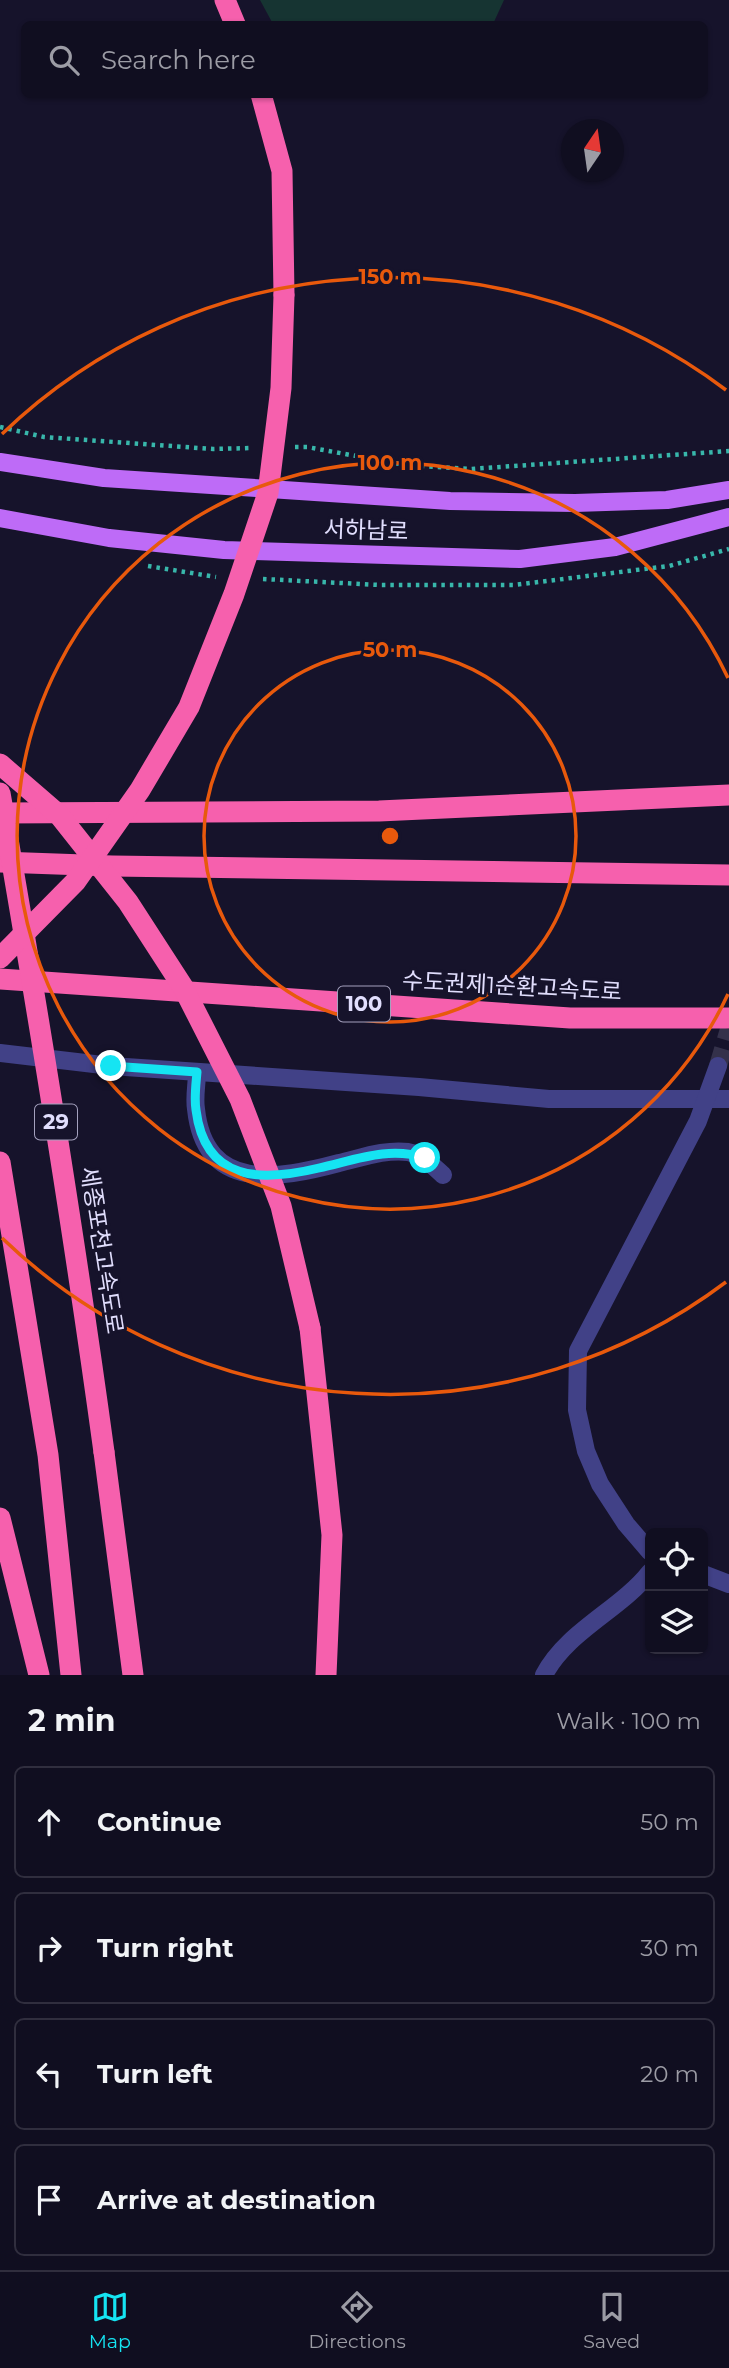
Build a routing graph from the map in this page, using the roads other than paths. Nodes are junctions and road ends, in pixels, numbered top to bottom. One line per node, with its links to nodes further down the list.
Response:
1 (225, 0): 2 (highway)
2 (234, 21)
3 (262, 98): 14 (highway, bridge)
4 (0, 462): 5 (main road, 서하남로)
5 (729, 490)
6 (729, 517): 7 (main road, 서하남로)
7 (0, 518)
8 (0, 764): 32 (highway, bridge)
9 (0, 793): 31 (highway, 세종포천고속도로 / 29, bridge)
10 (729, 795): 11 (highway)
11 (0, 813)
12 (0, 862): 13 (highway)
13 (729, 875)
14 (0, 958)
15 (0, 979): 16 (highway, 수도권제1순환고속도로 / 100)
16 (729, 1018)
17 (0, 1053): 19 (lane)
18 (718, 1066): 20 (lane)
19 (197, 1072): 20 (lane); 23 (lane)
20 (706, 1099): 21 (lane); 25 (lane)
21 (729, 1099)
22 (0, 1162): 30 (highway)
23 (443, 1175)
24 (0, 1518): 29 (highway)
25 (645, 1546)
26 (708, 1576): 28 (lane)
27 (645, 1579): 33 (lane)
28 (729, 1584)
29 (39, 1675)
30 (71, 1675)
31 (133, 1675)
32 (326, 1675)
33 (544, 1675)

